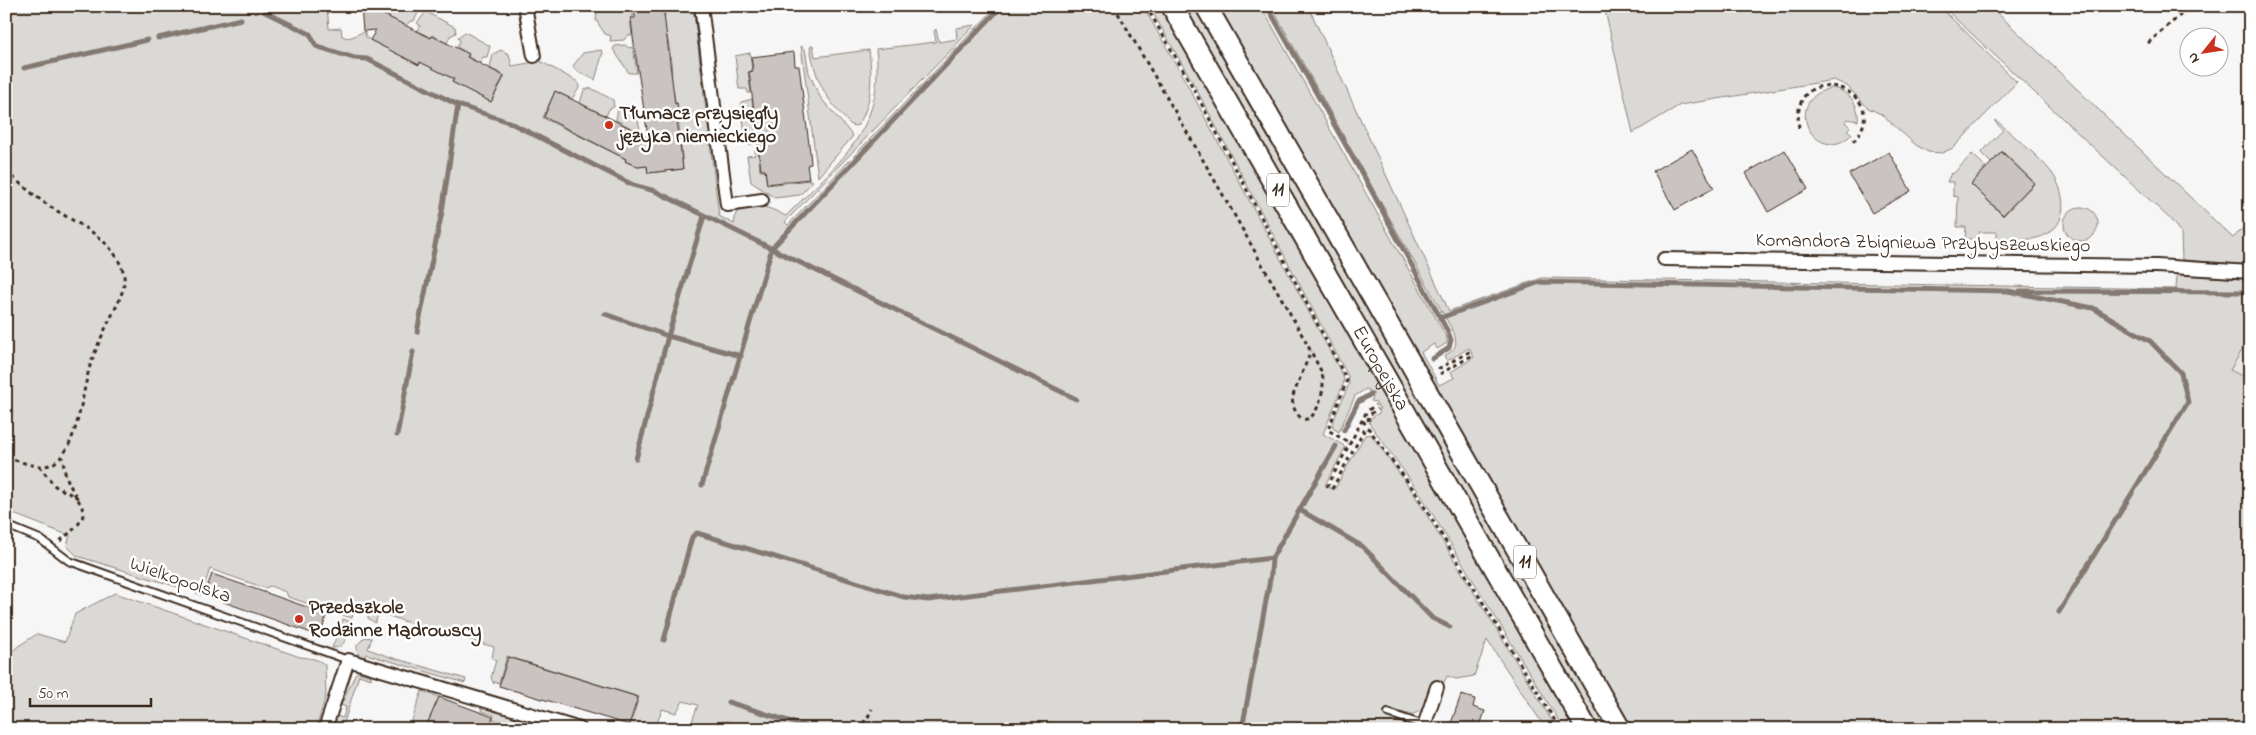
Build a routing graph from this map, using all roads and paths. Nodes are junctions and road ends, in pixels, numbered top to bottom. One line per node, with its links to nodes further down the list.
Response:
1 (525, 6): 9 (street)
2 (701, 6): 13 (street)
3 (1114, 6): 17 (path)
4 (1146, 6): 26 (path)
5 (1172, 6): 47 (main road, Europejska / 11)
6 (1206, 6): 48 (main road, Europejska / 11)
7 (2191, 6): 8 (path)
8 (2148, 43)
9 (534, 56)
10 (1799, 128): 11 (path)
11 (1852, 143)
12 (6, 172): 28 (path)
13 (762, 200)
14 (1664, 259): 15 (street, Komandora Zbigniewa Przybyszewskiego)
15 (2250, 272)
16 (1470, 350): 19 (path)
17 (1310, 351): 17 (path)
18 (1473, 355): 20 (path)
19 (1438, 369)
20 (1440, 374)
21 (1376, 405): 23 (path)
22 (1378, 410): 24 (path)
23 (1363, 421): 26 (path); 46 (path)
24 (1368, 421)
25 (1366, 427): 31 (path)
26 (1351, 444): 30 (path)
27 (6, 457): 29 (path)
28 (62, 457): 29 (path); 32 (path)
29 (39, 466): 32 (path)
30 (1327, 487)
31 (1332, 489)
32 (79, 498): 34 (path)
33 (6, 525): 34 (lane, Wielkopolska)
34 (51, 548): 35 (lane, Wielkopolska)
35 (348, 660): 39 (street, Wielkopolska); 41 (street)
36 (1438, 687): 40 (street)
37 (872, 709): 45 (path)
38 (1388, 713): 40 (lane)
39 (536, 720): 42 (street, Wielkopolska)
40 (1423, 727)
41 (325, 729)
42 (580, 729)
43 (722, 729): 44 (lane)
44 (731, 729)
45 (857, 729)
46 (1560, 729)
47 (1587, 729)
48 (1620, 729)

